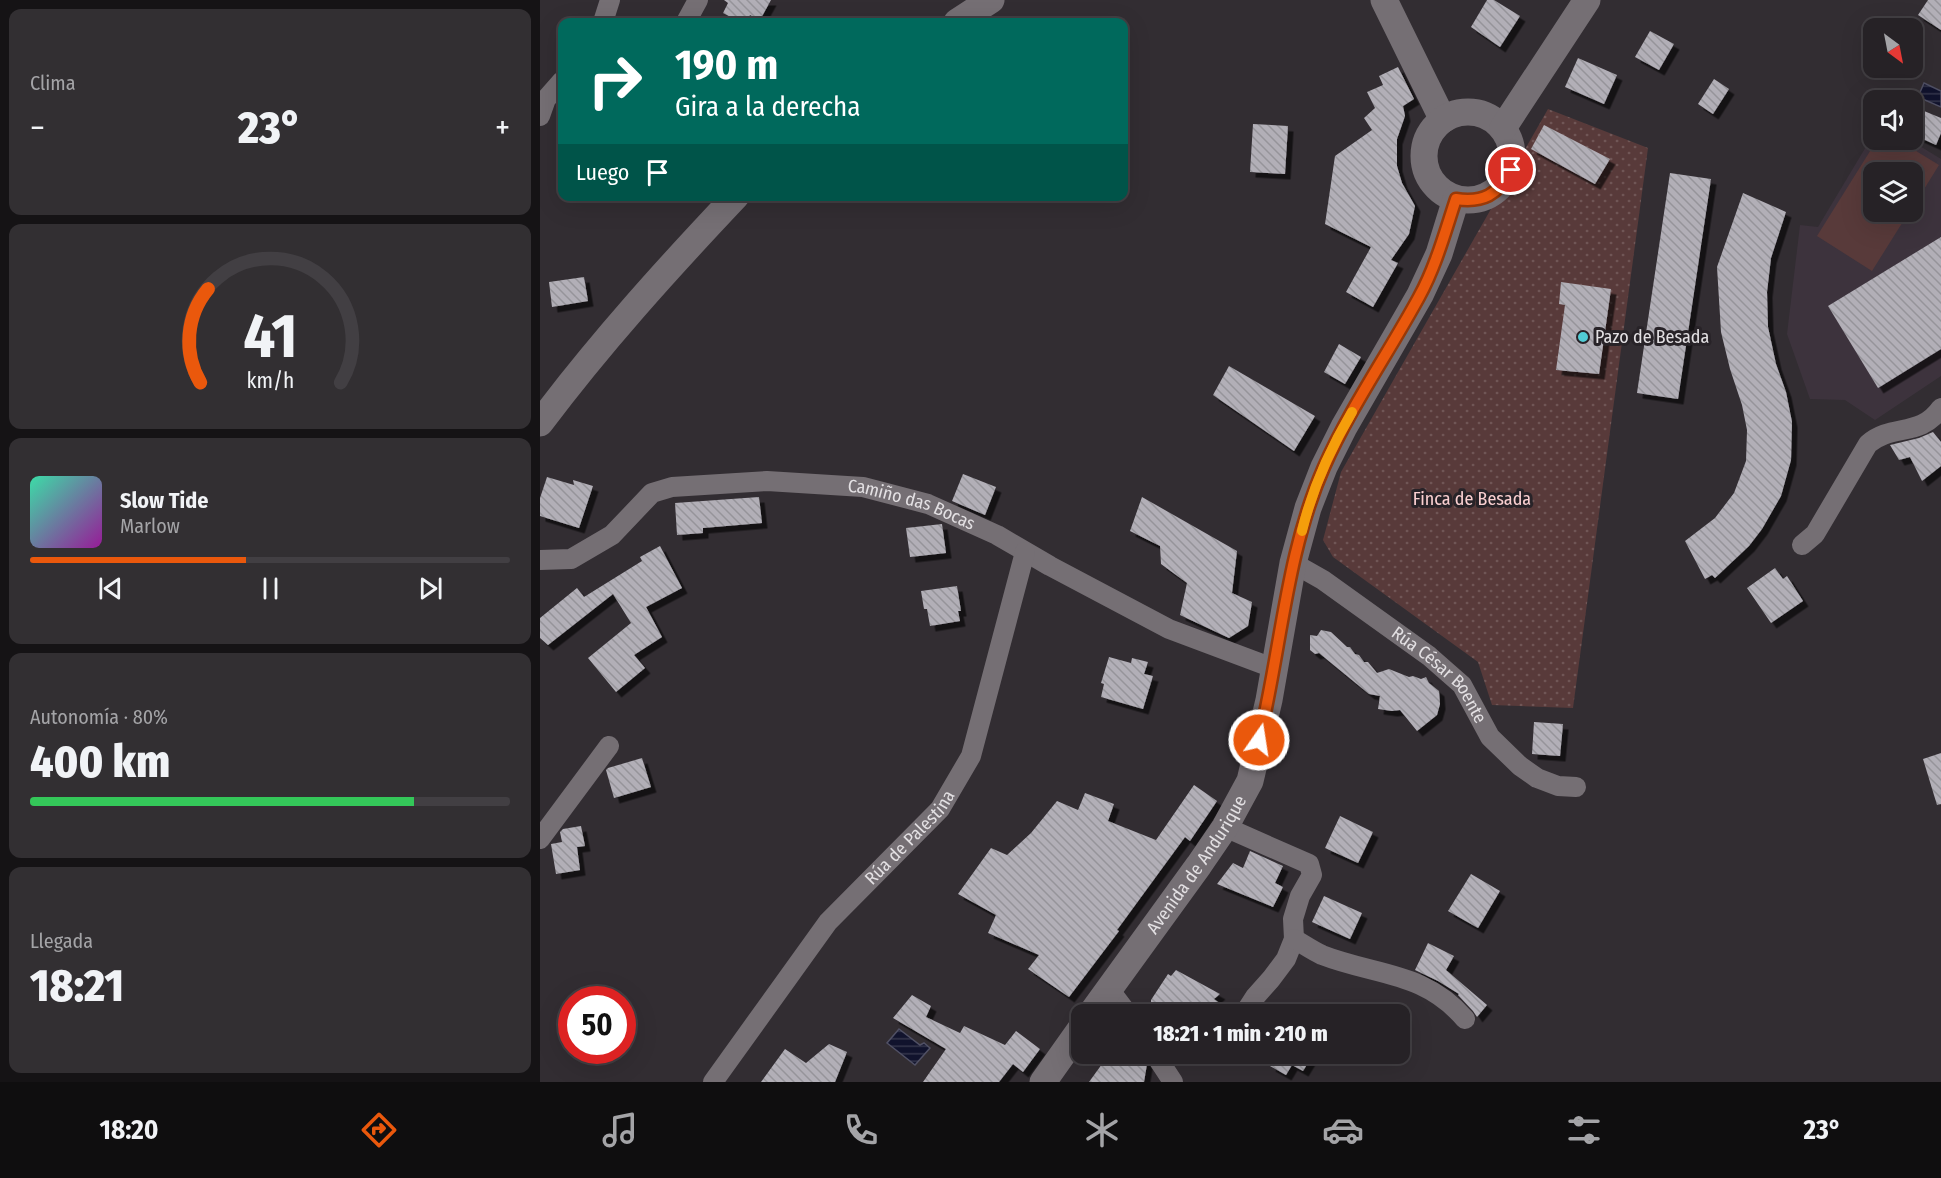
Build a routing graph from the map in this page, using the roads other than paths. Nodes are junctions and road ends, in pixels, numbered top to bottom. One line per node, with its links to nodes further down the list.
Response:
1 (610, 0): 6 (street)
2 (698, 0): 7 (street)
3 (991, 0): 8 (main road)
4 (1384, 0): 13 (main road)
5 (1587, 0): 14 (main road)
6 (604, 18)
7 (688, 18)
8 (963, 18)
9 (558, 72): 10 (street)
10 (540, 81)
11 (558, 86): 12 (street)
12 (540, 116)
13 (1443, 120): 14 (main road); 15 (main road)
14 (1503, 128): 15 (main road)
15 (1456, 199): 22 (main road, Avenida de Andurique)
16 (731, 201): 18 (main road)
17 (1941, 408): 19 (street)
18 (540, 423)
19 (1802, 545)
20 (1025, 552): 21 (street, Camiño das Bocas); 23 (street, Camiño das Bocas); 36 (street, Rúa de Palestina)
21 (540, 560)
22 (1293, 563): 23 (main road, Avenida de Andurique); 25 (street, Rúa César Boente)
23 (1274, 669): 26 (main road, Avenida de Andurique)
24 (609, 746): 27 (street)
25 (1576, 787)
26 (1225, 827): 28 (street); 29 (main road, Avenida de Andurique)
27 (540, 839)
28 (1294, 939): 32 (street); 33 (street)
29 (1109, 989): 30 (main road, Avenida de Andurique); 31 (street)
30 (1098, 1004)
31 (1120, 1004)
32 (1250, 1004)
33 (1465, 1019)
34 (1071, 1043): 37 (main road)
35 (1161, 1064): 38 (street)
36 (713, 1082)
37 (1043, 1082)
38 (1173, 1082)

